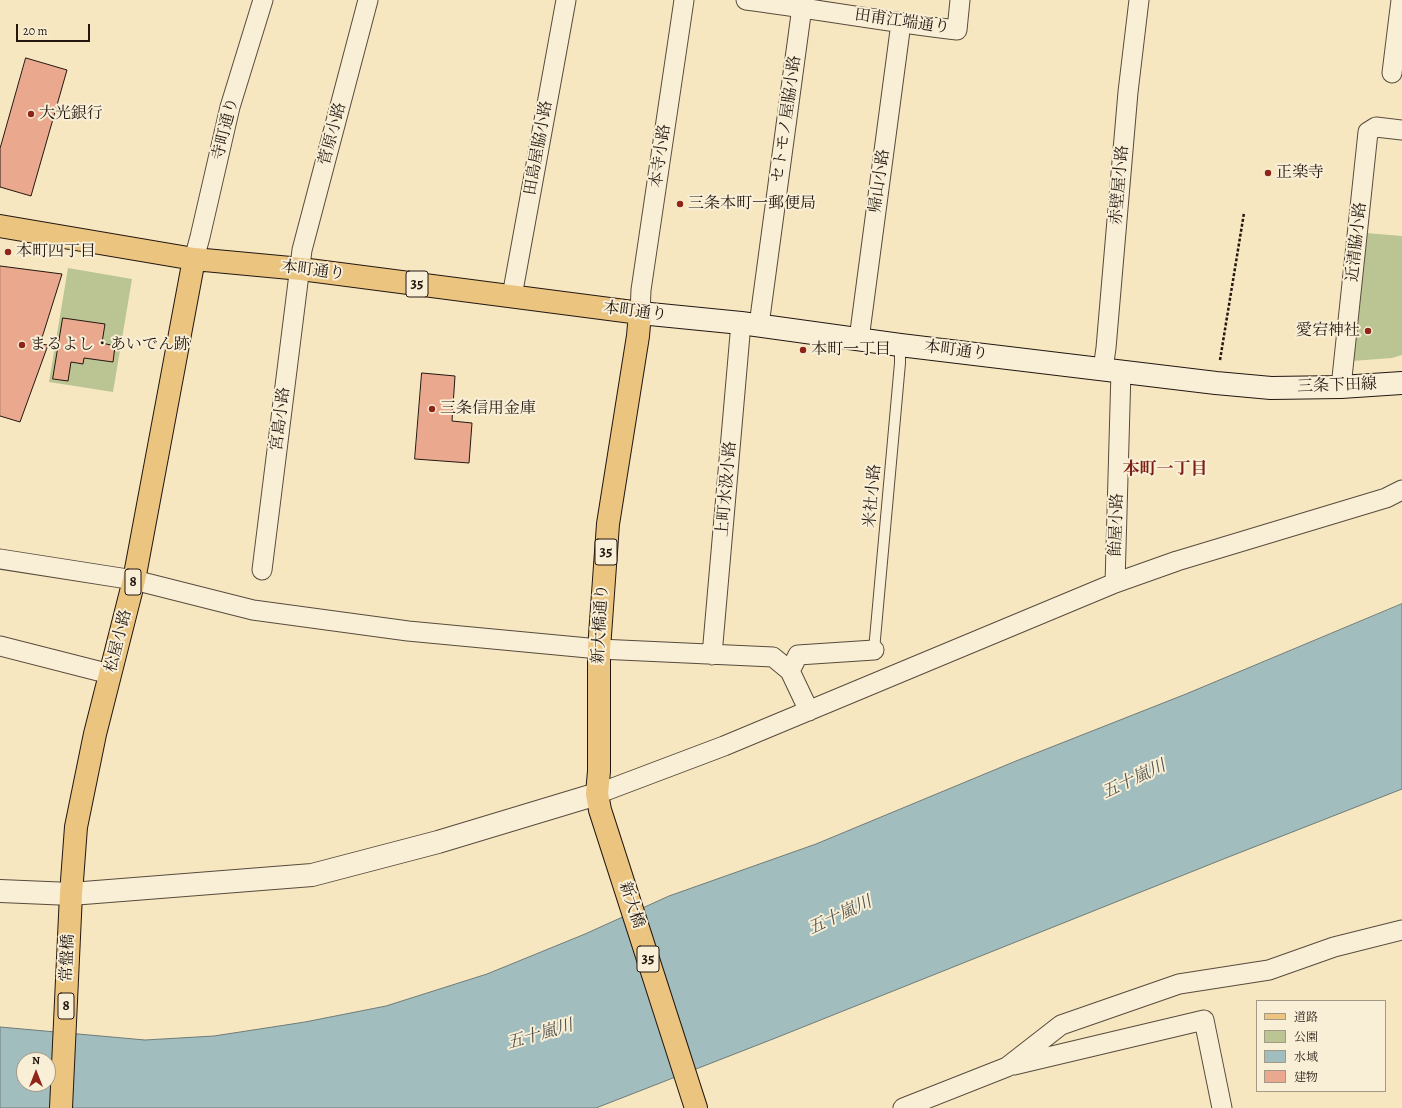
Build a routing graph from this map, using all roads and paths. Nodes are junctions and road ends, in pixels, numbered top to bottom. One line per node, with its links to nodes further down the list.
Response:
1 (263, 0): 15 (street, 寺町通り)
2 (368, 0): 16 (street, 菅原小路)
3 (566, 0): 17 (street, 田島屋脇小路)
4 (684, 0): 18 (street, 本寺小路)
5 (746, 0): 9 (street, 田甫江端通り)
6 (960, 0): 10 (street, 田甫江端通り)
7 (1139, 0): 22 (street, 赤壁屋小路)
8 (1401, 0): 11 (street)
9 (802, 7): 10 (street, 田甫江端通り); 19 (street, セトモノ屋脇小路)
10 (901, 24): 20 (street, 帰山小路)
11 (1392, 73)
12 (1402, 130): 26 (street, 近清脇小路)
13 (1244, 213): 23 (path)
14 (0, 226): 15 (main road, 本町通り)
15 (194, 259): 16 (main road, 本町通り / 35); 30 (main road, 松屋小路 / 8)
16 (300, 269): 17 (main road, 本町通り / 35); 29 (street, 宮島小路)
17 (512, 296): 18 (main road, 本町通り / 35)
18 (640, 313): 19 (main road, 本町通り); 33 (main road, 新大橋通り / 35)
19 (750, 324): 20 (main road, 本町通り); 35 (street, 上町水汲小路)
20 (859, 339): 21 (main road, 本町通り)
21 (900, 345): 22 (main road, 本町通り); 34 (lane, 米社小路)
22 (1112, 370): 23 (main road, 本町通り); 31 (street, 飴屋小路)
23 (1216, 383): 25 (main road, 本町通り)
24 (1402, 383): 26 (main road, 三条下田線)
25 (1271, 388): 26 (main road, 三条下田線)
26 (1341, 388)
27 (1402, 490): 31 (street)
28 (0, 559): 30 (street)
29 (262, 570)
30 (134, 580): 33 (street); 37 (main road, 松屋小路 / 8)
31 (1115, 583): 38 (street)
32 (0, 646): 37 (street)
33 (599, 649): 35 (street); 39 (main road, 新大橋通り / 35)
34 (874, 650): 36 (street)
35 (712, 655): 36 (street)
36 (790, 672): 38 (street)
37 (110, 674): 41 (main road, 松屋小路 / 8)
38 (809, 711): 39 (street)
39 (599, 802): 41 (main road); 45 (main road, 新大橋 / 35)
40 (0, 891): 41 (main road)
41 (71, 899): 44 (main road, 常盤橋 / 8)
42 (1402, 930): 43 (street)
43 (1007, 1067): 46 (street); 47 (street)
44 (61, 1108)
45 (696, 1108)
46 (903, 1108)
47 (1222, 1108)

